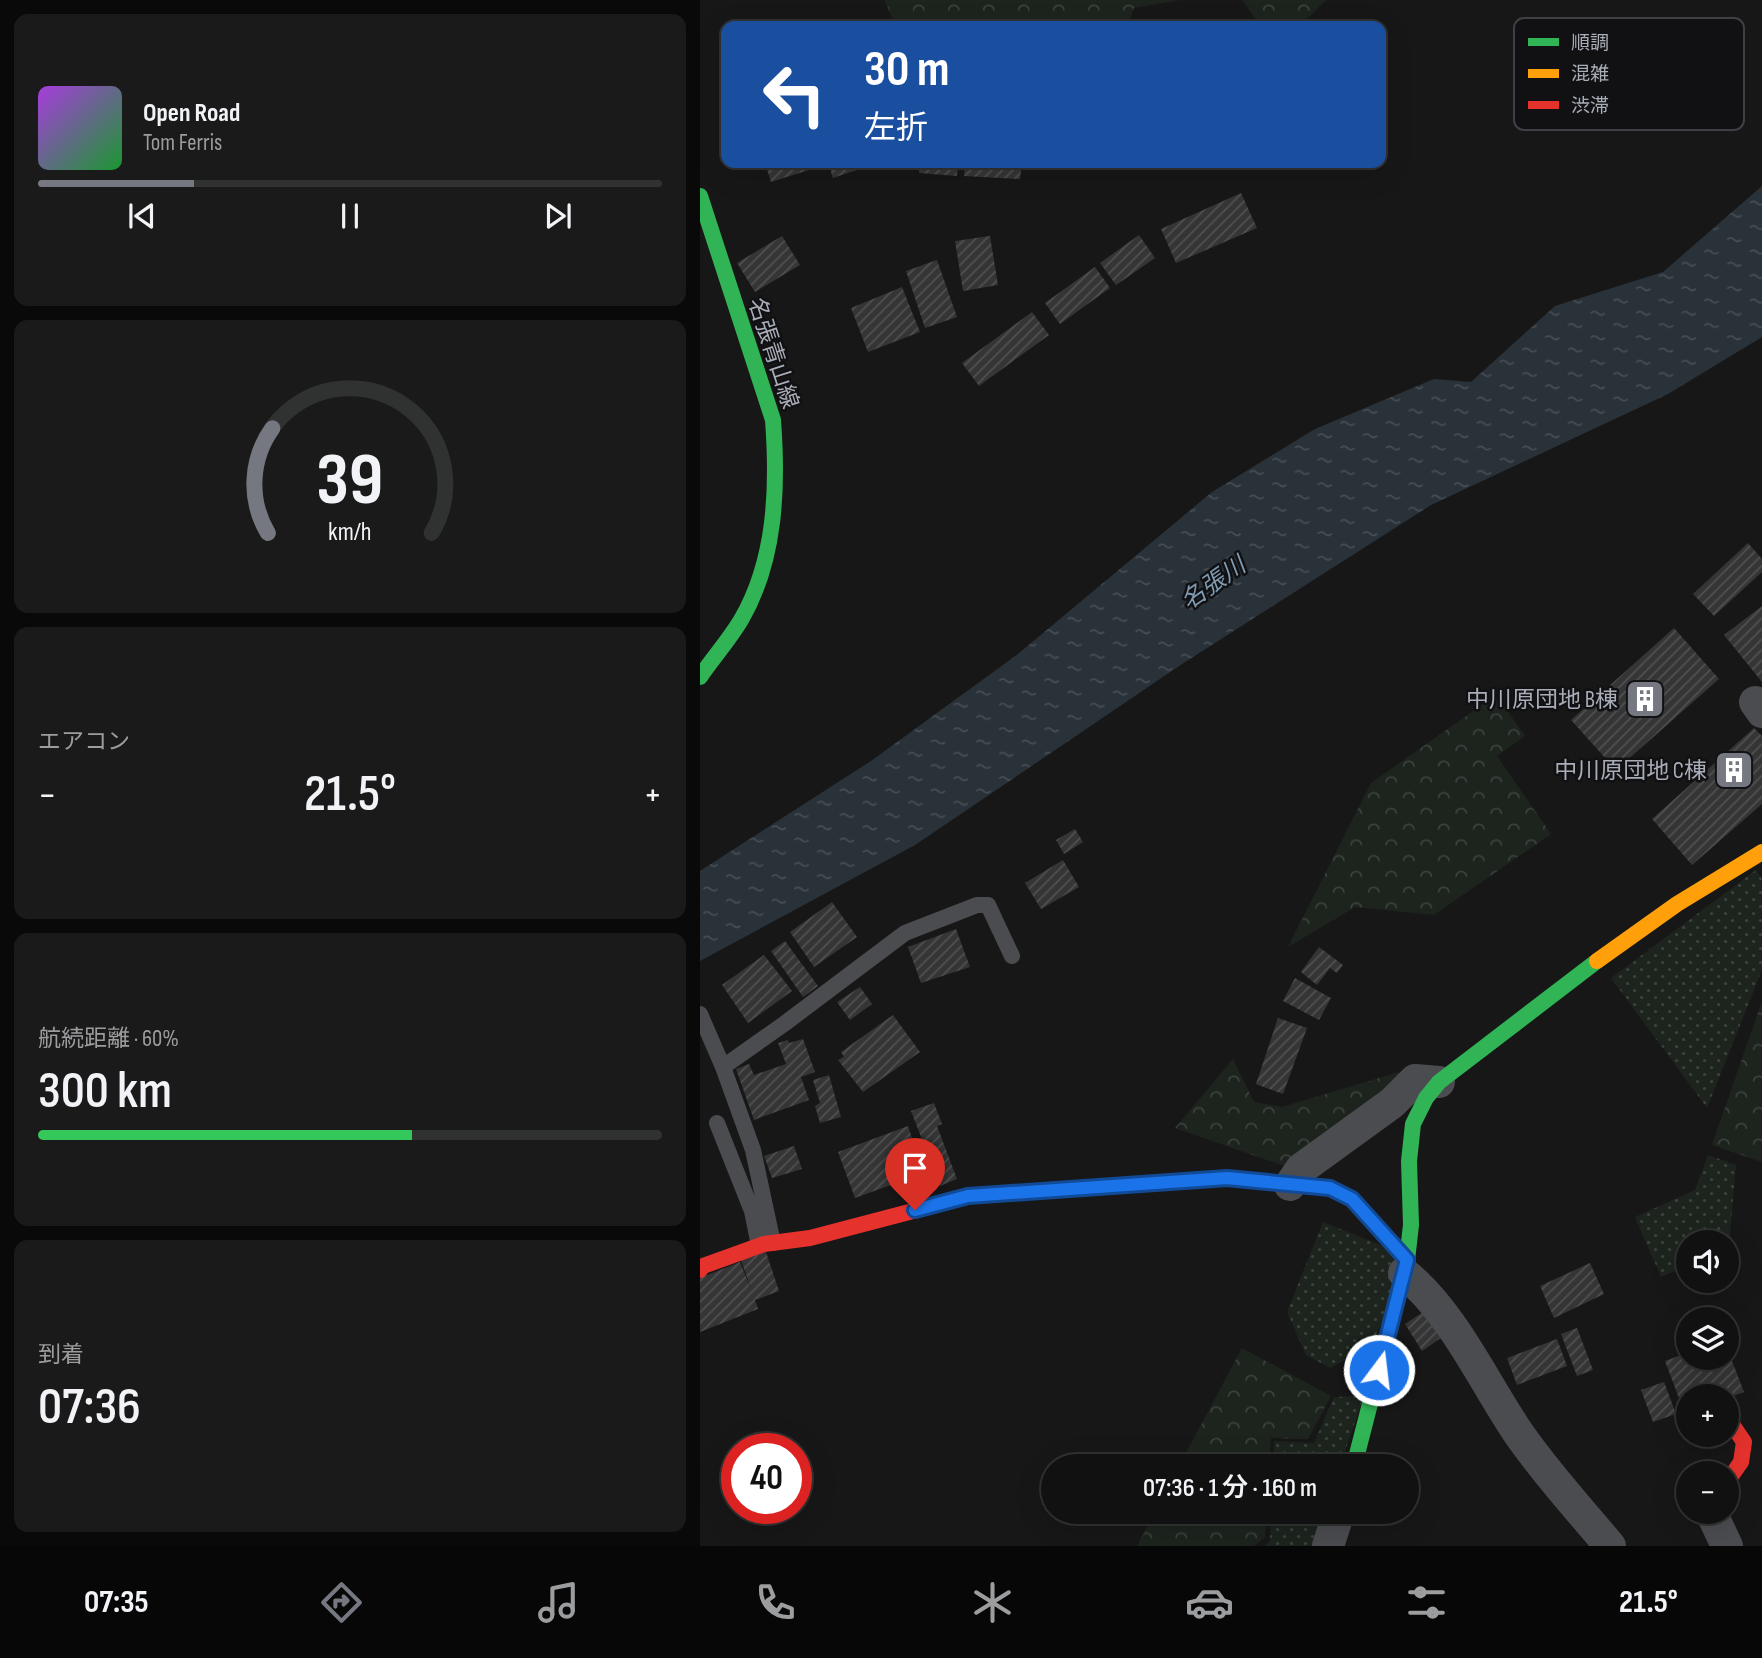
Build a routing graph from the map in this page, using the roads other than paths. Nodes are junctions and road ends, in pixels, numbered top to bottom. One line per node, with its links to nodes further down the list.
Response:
1 (700, 196): 2 (street, 名張青山線)
2 (700, 677)
3 (1762, 852): 7 (street)
4 (1012, 956): 6 (lane)
5 (700, 1014): 6 (lane)
6 (723, 1067): 10 (lane)
7 (1439, 1082): 9 (street); 11 (street)
8 (717, 1123): 10 (lane)
9 (1290, 1185): 10 (street); 11 (street)
10 (766, 1244): 12 (street)
11 (1406, 1267): 14 (street); 19 (street)
12 (700, 1269)
13 (1739, 1435): 15 (street)
14 (1357, 1454)
15 (1739, 1465)
16 (1335, 1524): 18 (street)
17 (1717, 1524): 20 (street)
18 (1328, 1546)
19 (1610, 1546)
20 (1727, 1546)

